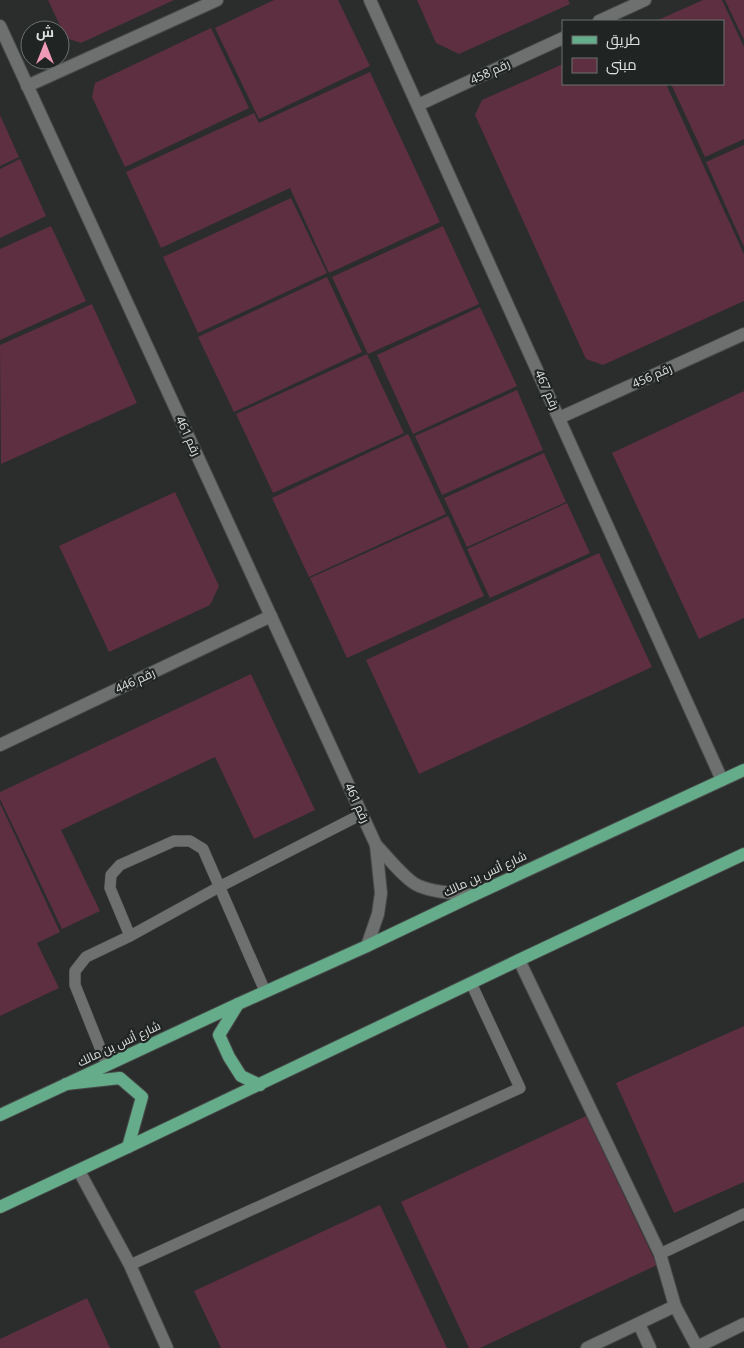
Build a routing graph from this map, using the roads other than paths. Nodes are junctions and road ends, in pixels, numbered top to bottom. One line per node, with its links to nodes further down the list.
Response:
1 (217, 0): 7 (street)
2 (370, 0): 8 (street, رقم 467)
3 (645, 0): 4 (street)
4 (601, 20)
5 (0, 26): 7 (street, رقم 461)
6 (562, 38): 8 (street, رقم 458)
7 (27, 86): 11 (street, رقم 461)
8 (418, 105): 10 (street, رقم 467)
9 (744, 334): 10 (street, رقم 456)
10 (559, 418): 14 (street, رقم 467)
11 (271, 616): 12 (street, رقم 446); 15 (street, رقم 461)
12 (0, 745)
13 (744, 770): 14 (main road, شارع أنس بن مالك)
14 (722, 780): 19 (main road, شارع أنس بن مالك)
15 (362, 814): 16 (street, رقم 461); 18 (lane)
16 (376, 845): 19 (street); 21 (street)
17 (744, 854): 22 (main road)
18 (218, 887): 20 (lane); 20 (lane); 24 (lane)
19 (474, 895): 21 (main road, شارع أنس بن مالك)
20 (130, 936): 26 (lane)
21 (367, 946): 24 (main road, شارع أنس بن مالك)
22 (519, 960): 23 (main road); 34 (street)
23 (471, 983): 28 (main road); 35 (lane)
24 (265, 991): 25 (main road, شارع أنس بن مالك)
25 (238, 1004): 26 (main road, شارع أنس بن مالك); 28 (main road)
26 (107, 1065): 27 (main road, شارع أنس بن مالك)
27 (66, 1084): 29 (main road, شارع أنس بن مالك); 30 (main road, شارع أنس بن مالك)
28 (260, 1085): 30 (main road)
29 (0, 1115)
30 (128, 1147): 31 (main road)
31 (79, 1171): 32 (main road); 35 (street)
32 (0, 1207)
33 (744, 1214): 34 (lane)
34 (660, 1254): 36 (street)
35 (130, 1265): 39 (street)
36 (675, 1306): 37 (street); 38 (street)
37 (639, 1324): 40 (street); 41 (street)
38 (744, 1324)
39 (168, 1348)
40 (588, 1348)
41 (650, 1348)

